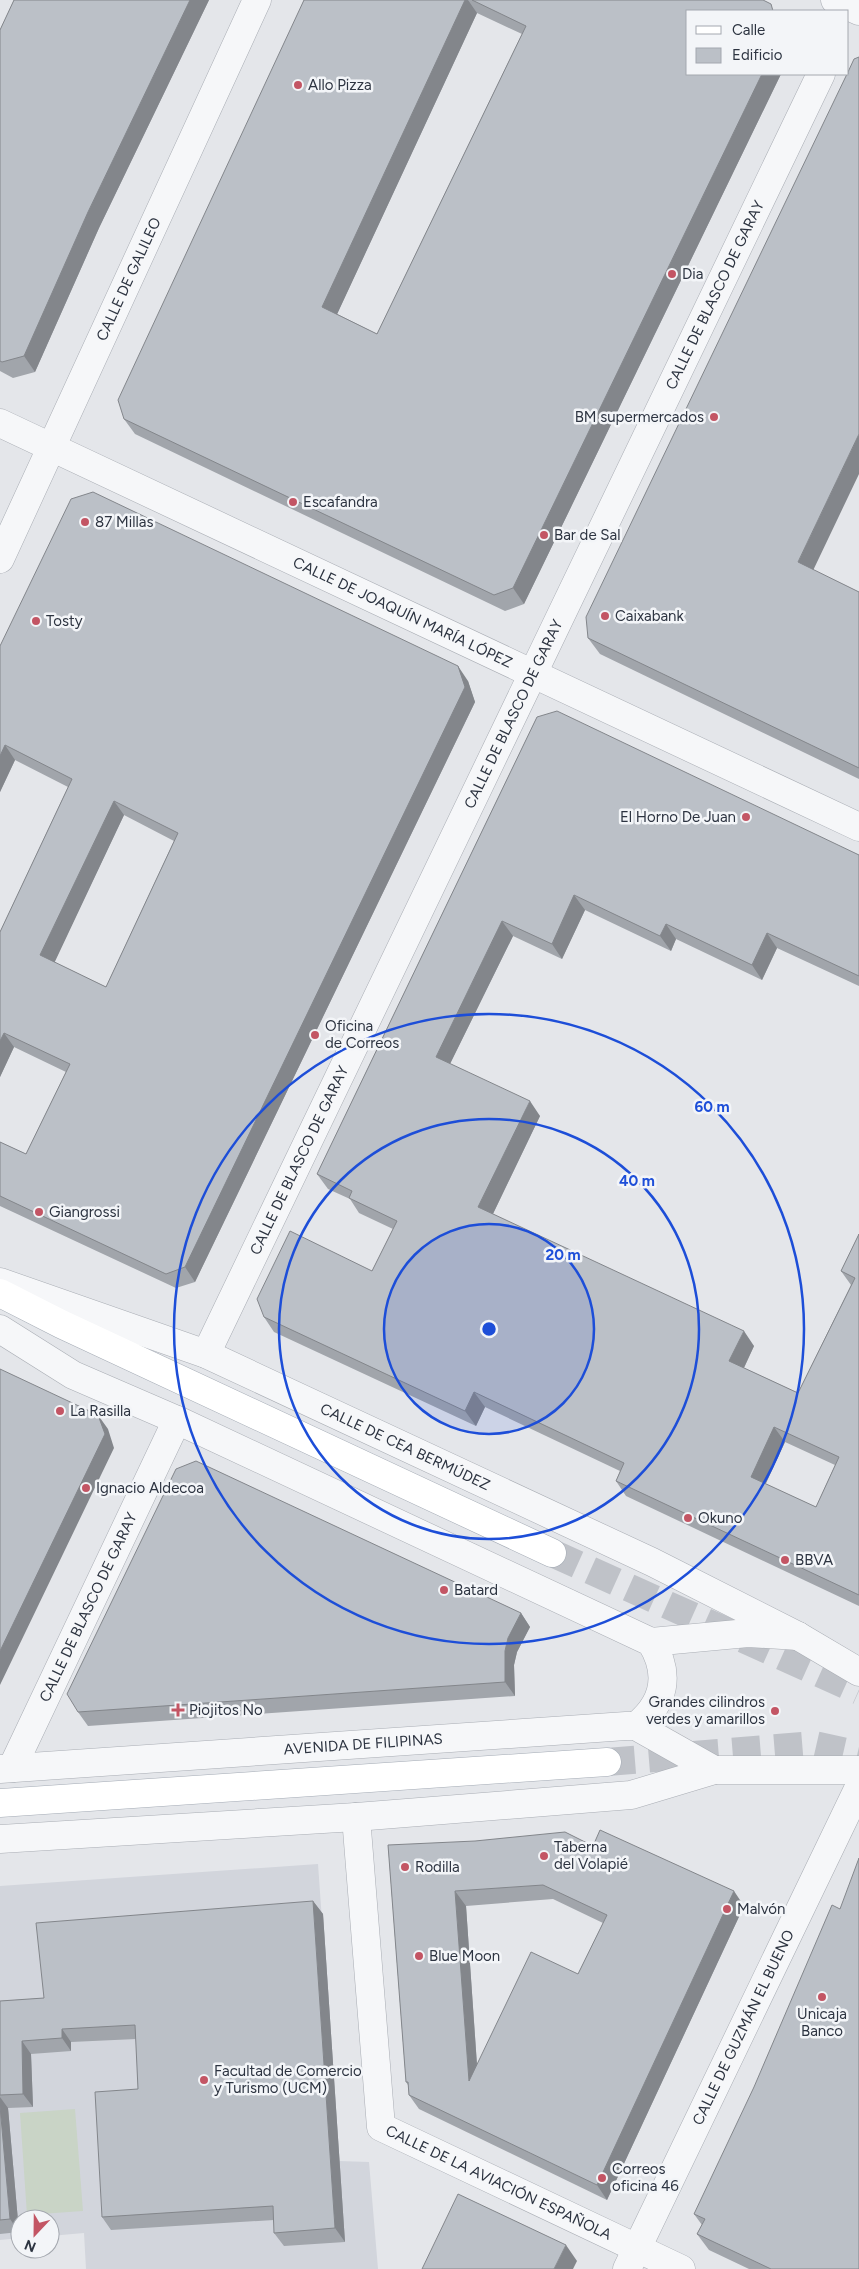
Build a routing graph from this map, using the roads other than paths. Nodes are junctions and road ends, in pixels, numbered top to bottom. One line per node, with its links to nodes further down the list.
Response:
1 (257, 0): 4 (street, CALLE DE GALILEO)
2 (821, 75): 6 (street, CALLE DE BLASCO DE GARAY)
3 (0, 422): 4 (street, CALLE DE JOAQUÍN MARÍA LÓPEZ)
4 (52, 448): 5 (street, CALLE DE GALILEO); 6 (street, CALLE DE JOAQUÍN MARÍA LÓPEZ)
5 (0, 559)
6 (533, 673): 7 (street, CALLE DE JOAQUÍN MARÍA LÓPEZ); 11 (street, CALLE DE BLASCO DE GARAY)
7 (859, 827)
8 (0, 1282): 11 (street, CALLE DE CEA BERMÚDEZ)
9 (0, 1293): 13 (main road)
10 (0, 1328): 12 (street)
11 (206, 1354): 14 (street, CALLE DE CEA BERMÚDEZ)
12 (177, 1420): 15 (street); 19 (street, CALLE DE BLASCO DE GARAY)
13 (552, 1553)
14 (798, 1636): 15 (street, CALLE DE CEA BERMÚDEZ); 16 (street, CALLE DE CEA BERMÚDEZ)
15 (651, 1642): 17 (street)
16 (859, 1672)
17 (636, 1726): 19 (street, AVENIDA DE FILIPINAS); 20 (street)
18 (607, 1762): 23 (main road)
19 (6, 1769)
20 (714, 1770): 21 (street); 24 (street)
21 (859, 1770)
22 (859, 1787): 26 (street, CALLE DE GUZMÁN EL BUENO)
23 (0, 1803)
24 (356, 1817): 25 (street); 26 (street, CALLE DE LA AVIACIÓN ESPAÑOLA)
25 (0, 1839)
26 (632, 2258): 27 (street, CALLE DE LA AVIACIÓN ESPAÑOLA)
27 (682, 2269)

